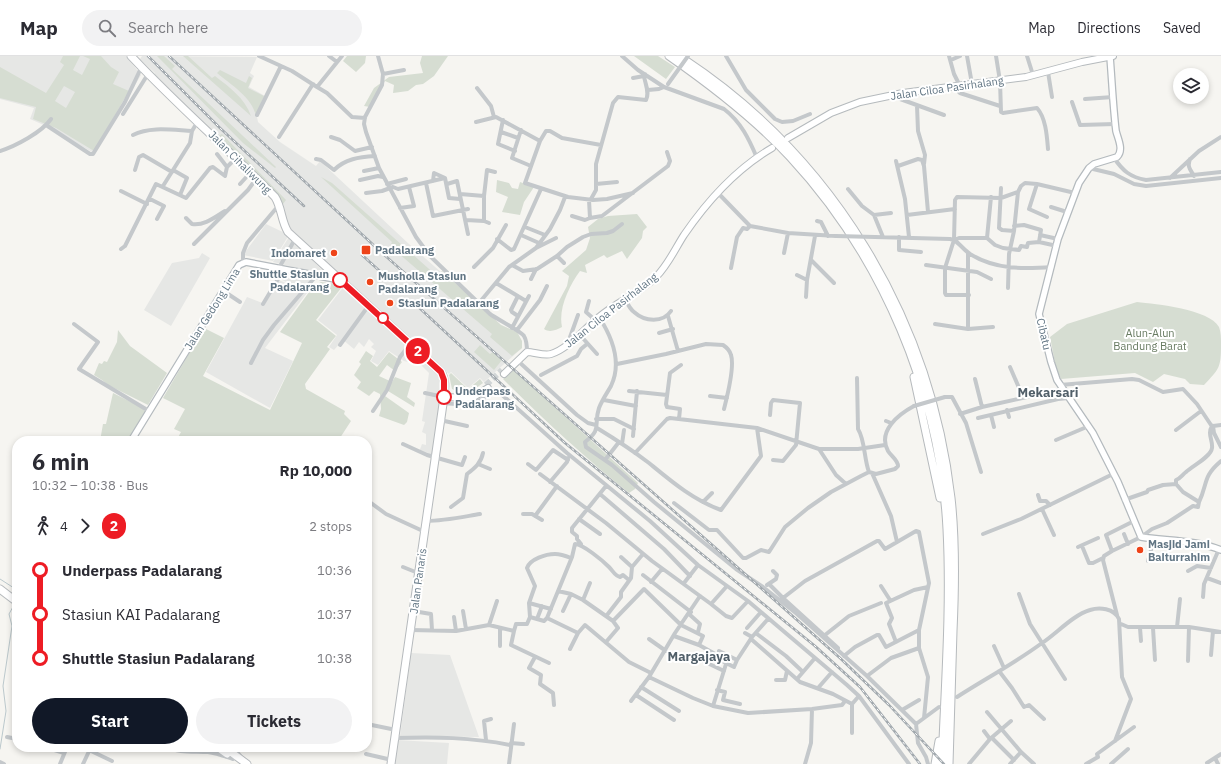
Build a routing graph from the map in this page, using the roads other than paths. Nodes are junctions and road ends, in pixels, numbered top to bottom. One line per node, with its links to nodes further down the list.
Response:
1 (131, 56): 20 (highway, Jalan Cihaliwung)
2 (259, 56): 19 (street)
3 (329, 56): 18 (street)
4 (342, 56): 18 (street)
5 (378, 56): 24 (street)
6 (622, 56): 25 (street)
7 (669, 56): 484 (highway)
8 (679, 56): 537 (highway)
9 (688, 56): 31 (street, bridge)
10 (726, 56): 44 (street)
11 (960, 56): 17 (street)
12 (967, 56): 30 (street)
13 (996, 56): 28 (street)
14 (1027, 56): 26 (street)
15 (1112, 56): 16 (main road, Jalan Ciloa Pasirhalang); 38 (street)
16 (1099, 57): 22 (main road, Jalan Ciloa Pasirhalang)
17 (950, 58): 32 (street)
18 (337, 62): 33 (street)
19 (281, 66): 29 (street); 45 (street)
20 (141, 68): 23 (highway, Jalan Cihaliwung); 54 (street)
21 (404, 70): 24 (street)
22 (1048, 72): 26 (main road, Jalan Ciloa Pasirhalang); 37 (street)
23 (148, 74): 43 (street); 51 (highway, Jalan Cihaliwung)
24 (383, 74): 48 (street)
25 (645, 75): 27 (street); 31 (street); 35 (street)
26 (1033, 75): 28 (main road, Jalan Ciloa Pasirhalang)
27 (633, 78)
28 (1000, 81): 30 (main road, Jalan Ciloa Pasirhalang); 42 (street)
29 (313, 84): 33 (street); 59 (street)
30 (972, 84): 32 (main road, Jalan Ciloa Pasirhalang)
31 (666, 86): 35 (street); 76 (street)
32 (957, 86): 36 (main road, Jalan Ciloa Pasirhalang); 42 (street)
33 (317, 87): 48 (street)
34 (477, 88): 47 (street)
35 (648, 90): 65 (street)
36 (892, 96): 41 (street); 63 (main road, Jalan Ciloa Pasirhalang)
37 (1052, 97)
38 (1113, 97): 39 (street); 53 (street)
39 (1085, 99)
40 (1072, 102): 53 (street)
41 (917, 106): 46 (street); 82 (street)
42 (1000, 106): 68 (street)
43 (123, 114)
44 (810, 114)
45 (257, 115)
46 (944, 115)
47 (494, 117): 50 (street); 52 (street)
48 (365, 118): 66 (street)
49 (51, 119): 54 (street)
50 (503, 120): 55 (street); 57 (street)
51 (198, 121): 56 (street); 75 (highway, Jalan Cihaliwung)
52 (476, 122)
53 (1115, 124): 77 (street)
54 (46, 125): 69 (street)
55 (521, 130): 62 (street); 64 (street)
56 (192, 131): 58 (street); 88 (street)
57 (501, 132): 62 (street); 70 (street)
58 (133, 135)
59 (279, 137)
60 (331, 137): 66 (street)
61 (1221, 137): 74 (street)
62 (518, 138): 70 (street)
63 (788, 138)
64 (540, 141): 65 (street); 80 (street)
65 (601, 145): 109 (street)
66 (372, 146): 73 (street)
67 (772, 148): 76 (main road, Jalan Ciloa Pasirhalang)
68 (1048, 149)
69 (0, 151)
70 (515, 151): 80 (street)
71 (667, 152): 122 (street)
72 (217, 154): 83 (street)
73 (375, 156): 78 (street); 85 (street)
74 (1191, 157): 94 (street); 101 (street)
75 (236, 158): 83 (street); 92 (highway, Jalan Cihaliwung)
76 (757, 158): 119 (main road, Jalan Ciloa Pasirhalang)
77 (1114, 158): 84 (street); 86 (street)
78 (316, 159)
79 (896, 161): 81 (street)
80 (531, 166): 116 (street)
81 (898, 166): 82 (street); 144 (street)
82 (924, 166): 139 (street)
83 (227, 167): 124 (street)
84 (1120, 167): 93 (street); 97 (street)
85 (379, 168): 89 (street); 95 (street)
86 (1089, 168): 93 (street); 123 (street, Cibatu)
87 (135, 170): 88 (street)
88 (172, 171): 112 (street); 124 (street)
89 (364, 171)
90 (495, 172): 125 (street)
91 (1221, 172): 94 (street)
92 (250, 173): 99 (highway, Jalan Cihaliwung); 107 (street)
93 (1114, 174): 111 (street)
94 (1194, 175): 101 (street); 104 (street)
95 (384, 177): 102 (street); 113 (street)
96 (445, 178): 103 (street); 103 (street); 108 (street)
97 (1135, 178): 101 (street); 111 (street)
98 (1221, 178): 104 (street)
99 (256, 179): 133 (highway, Jalan Cihaliwung); 135 (street)
100 (406, 179): 113 (street)
101 (1169, 179)
102 (360, 180)
103 (433, 181): 106 (street)
104 (1195, 181): 111 (street)
105 (617, 182): 109 (street)
106 (426, 183): 114 (street); 137 (street)
107 (240, 184)
108 (447, 184): 126 (street); 126 (street)
109 (596, 184): 131 (street)
110 (1037, 184): 120 (street); 123 (street); 145 (street)
111 (1134, 184)
112 (163, 186): 124 (street); 130 (street)
113 (388, 186): 114 (street); 121 (street); 136 (street)
114 (409, 187): 136 (street)
115 (1001, 188): 129 (street)
116 (541, 189): 127 (street); 156 (street)
117 (848, 189): 143 (street)
118 (121, 191): 132 (street)
119 (717, 192): 155 (street); 212 (main road, Jalan Ciloa Pasirhalang)
120 (1018, 192): 129 (street); 157 (street)
121 (366, 193)
122 (633, 193): 131 (street); 147 (street)
123 (1075, 193): 140 (street, Cibatu)
124 (180, 195)
125 (484, 196): 126 (street); 150 (street)
126 (460, 197): 137 (street)
127 (565, 197): 131 (street); 161 (street)
128 (991, 197): 129 (street); 138 (street); 169 (street)
129 (1001, 198): 157 (street)
130 (150, 199): 132 (street); 148 (street)
131 (590, 200): 147 (street)
132 (147, 204): 179 (street)
133 (280, 205): 170 (highway, Jalan Cihaliwung); 185 (street)
134 (1051, 207): 140 (street)
135 (230, 208): 146 (street); 176 (street)
136 (400, 208): 216 (street)
137 (465, 209): 149 (street)
138 (955, 209): 139 (street); 172 (street)
139 (928, 212): 144 (street)
140 (1067, 212): 174 (street, Cibatu)
141 (891, 213): 143 (street)
142 (572, 216): 147 (street)
143 (874, 216): 165 (street)
144 (907, 216): 167 (street)
145 (1047, 217)
146 (186, 218)
147 (590, 218)
148 (157, 219)
149 (466, 220): 150 (street); 159 (street)
150 (484, 221): 152 (street)
151 (817, 221): 164 (street)
152 (489, 223)
153 (622, 224): 183 (street)
154 (506, 225): 171 (street)
155 (750, 226): 158 (street); 192 (street)
156 (525, 227): 160 (street); 161 (street)
157 (1014, 228): 162 (street); 178 (street)
158 (788, 233): 163 (street); 181 (street)
159 (468, 234)
160 (521, 235): 171 (street); 175 (street)
161 (545, 235): 175 (street)
162 (1040, 235): 173 (street); 174 (street)
163 (815, 236): 164 (street); 184 (street)
164 (828, 236): 165 (street, bridge)
165 (883, 237): 166 (street)
166 (899, 237): 167 (street); 180 (street)
167 (909, 237): 172 (street)
168 (556, 238): 177 (street)
169 (987, 238): 172 (street); 178 (street)
170 (295, 239): 191 (street); 201 (highway, Jalan Cihaliwung)
171 (497, 239): 189 (street)
172 (954, 240): 182 (street); 193 (street)
173 (1040, 242): 174 (street); 178 (street)
174 (1058, 242): 190 (street, Cibatu)
175 (539, 243): 177 (street)
176 (194, 244)
177 (536, 248): 187 (street)
178 (1011, 248): 194 (street)
179 (121, 249)
180 (921, 252)
181 (784, 253)
182 (968, 253): 194 (street); 196 (street)
183 (557, 256): 186 (street); 195 (street)
184 (811, 260): 202 (street); 204 (street)
185 (243, 263): 191 (street, Jalan Gedong Lima); 207 (street, Jalan Gedong Lima)
186 (564, 263)
187 (512, 265): 195 (street); 203 (street)
188 (926, 265): 193 (street)
189 (474, 267)
190 (1052, 267): 194 (street); 250 (street, Cibatu)
191 (282, 268): 198 (street, Jalan Gedong Lima); 217 (street)
192 (731, 268)
193 (945, 268): 196 (street); 208 (street)
194 (1008, 268): 206 (street)
195 (537, 269): 199 (street)
196 (968, 271): 200 (street); 208 (street)
197 (797, 274): 202 (street)
198 (316, 276): 201 (street, Jalan Gedong Lima); 241 (street)
199 (531, 279)
200 (991, 279)
201 (340, 280): 218 (highway, Jalan Cihaliwung)
202 (807, 280): 211 (street)
203 (496, 283): 209 (street); 216 (street)
204 (834, 283)
205 (547, 286): 230 (street)
206 (1008, 288)
207 (222, 290): 215 (street); 267 (street, Jalan Gedong Lima)
208 (969, 295): 229 (street)
209 (518, 296): 213 (street); 221 (street)
210 (529, 296): 213 (street)
211 (806, 297)
212 (625, 299): 222 (street); 223 (main road, Jalan Ciloa Pasirhalang)
213 (526, 301): 221 (street)
214 (589, 301): 223 (street)
215 (240, 302)
216 (479, 303): 227 (street)
217 (263, 304)
218 (369, 305): 234 (highway, Jalan Cihaliwung); 236 (street)
219 (671, 311): 222 (street)
220 (578, 315): 233 (street)
221 (518, 316): 227 (street)
222 (668, 316): 228 (street)
223 (597, 318): 232 (main road, Jalan Ciloa Pasirhalang); 242 (street)
224 (74, 324): 267 (street)
225 (935, 324): 229 (street)
226 (993, 327): 229 (street)
227 (512, 328): 230 (street)
228 (673, 329): 231 (street); 237 (street)
229 (968, 329)
230 (517, 330): 238 (street)
231 (659, 333)
232 (580, 335): 233 (main road, Jalan Ciloa Pasirhalang); 235 (street)
233 (570, 342): 238 (main road, Jalan Ciloa Pasirhalang)
234 (410, 344): 260 (highway, Jalan Cihaliwung); 268 (street)
235 (587, 344): 239 (street); 246 (street)
236 (340, 345)
237 (678, 351): 242 (street); 257 (street)
238 (527, 352): 240 (main road)
239 (596, 354)
240 (518, 360): 245 (main road); 284 (street)
241 (251, 362)
242 (617, 364): 261 (street)
243 (681, 365): 254 (street)
244 (1010, 367): 256 (street)
245 (503, 372)
246 (541, 375)
247 (857, 378): 299 (street)
248 (975, 379): 264 (street)
249 (487, 386): 260 (main road)
250 (1061, 387): 256 (street); 258 (street, Cibatu); 269 (street)
251 (629, 391): 252 (street)
252 (637, 391): 254 (street); 263 (street)
253 (425, 393): 260 (street)
254 (667, 395): 276 (street)
255 (710, 396): 257 (street)
256 (1023, 397): 264 (street)
257 (727, 398): 265 (street)
258 (1069, 398): 266 (street); 282 (street, Cibatu)
259 (483, 399): 260 (street); 262 (street); 298 (street)
260 (444, 400): 277 (highway, Jalan Panaris)
261 (604, 400): 263 (street); 275 (street)
262 (487, 406)
263 (636, 406): 287 (street)
264 (982, 407): 270 (street)
265 (724, 409)
266 (1007, 410): 272 (street); 273 (street)
267 (149, 411): 290 (street, Jalan Gedong Lima)
268 (374, 411)
269 (1201, 411): 283 (street); 289 (street)
270 (960, 414): 279 (street, bridge); 312 (street)
271 (770, 415): 293 (street)
272 (991, 415): 274 (street); 285 (street)
273 (1009, 417)
274 (978, 418)
275 (596, 419): 284 (street); 287 (street)
276 (679, 419): 286 (street); 302 (street)
277 (440, 420): 281 (street); 303 (highway, Jalan Panaris)
278 (886, 421): 279 (street)
279 (891, 423): 296 (street)
280 (1221, 425): 283 (street)
281 (467, 426)
282 (1089, 426): 292 (street); 315 (street, Cibatu)
283 (1212, 426): 297 (street); 318 (street)
284 (597, 427): 294 (street); 306 (street)
285 (994, 427)
286 (757, 428): 293 (street); 325 (street)
287 (634, 429): 291 (street)
288 (624, 430): 294 (street)
289 (1176, 430)
290 (134, 436)
291 (633, 436)
292 (1056, 440)
293 (796, 441): 300 (street); 307 (street)
294 (621, 443): 302 (street); 306 (street)
295 (403, 444): 303 (street)
296 (885, 445): 299 (street); 313 (street)
297 (1221, 447)
298 (561, 448): 305 (street); 320 (street)
299 (863, 448): 300 (street); 313 (street)
300 (819, 449): 317 (street)
301 (483, 453): 309 (street)
302 (635, 453): 325 (street)
303 (435, 457): 304 (street); 338 (highway, Jalan Panaris)
304 (465, 457)
305 (568, 460): 310 (street); 316 (street)
306 (605, 460): 377 (street)
307 (773, 460)
308 (1221, 461): 326 (street)
309 (478, 464): 311 (street); 330 (street)
310 (528, 464)
311 (490, 469)
312 (981, 472)
313 (871, 473): 317 (street); 348 (street)
314 (540, 474): 316 (street)
315 (1113, 474): 324 (street, Cibatu); 329 (street)
316 (550, 482): 319 (street)
317 (846, 484): 327 (street)
318 (1176, 484): 324 (street); 326 (street)
319 (557, 486): 331 (street); 335 (street)
320 (606, 486): 322 (street); 358 (street)
321 (712, 493): 325 (street)
322 (600, 494): 331 (street); 367 (street)
323 (1038, 494): 329 (street)
324 (1124, 500): 345 (street, Cibatu)
325 (703, 502)
326 (1198, 502): 345 (street)
327 (674, 503)
328 (372, 504): 340 (street)
329 (1050, 506): 332 (street)
330 (451, 507)
331 (587, 509): 336 (street); 353 (street)
332 (1042, 509): 342 (street); 344 (street)
333 (480, 514): 338 (street)
334 (523, 514): 335 (street)
335 (535, 516): 337 (street)
336 (579, 519): 341 (street); 350 (street)
337 (542, 520)
338 (426, 521): 340 (highway, Jalan Panaris)
339 (1130, 523): 352 (street)
340 (425, 532): 365 (highway, Jalan Panaris)
341 (600, 534)
342 (983, 534)
343 (1124, 534): 349 (street)
344 (1054, 535)
345 (1141, 537): 347 (street); 349 (street)
346 (1098, 538): 356 (street)
347 (1154, 539): 351 (street); 357 (street)
348 (897, 542): 378 (street); 387 (street)
349 (1128, 544): 352 (street)
350 (585, 548): 355 (street); 369 (street)
351 (1220, 549): 361 (street)
352 (1112, 551): 356 (street)
353 (643, 554): 360 (street); 362 (street)
354 (621, 557): 360 (street)
355 (571, 558): 381 (street); 393 (street)
356 (1103, 558): 404 (street)
357 (1148, 561)
358 (698, 564): 367 (street); 375 (street)
359 (403, 567): 365 (street)
360 (632, 567): 369 (street)
361 (1211, 568): 364 (street); 368 (street)
362 (662, 569): 370 (street); 372 (street)
363 (773, 570): 374 (street)
364 (1188, 571)
365 (418, 573): 398 (highway, Jalan Panaris)
366 (643, 575): 370 (street)
367 (690, 576): 372 (street)
368 (1207, 578): 371 (street); 385 (street)
369 (629, 580): 403 (street)
370 (650, 581): 380 (street); 402 (street)
371 (1221, 582)
372 (684, 583): 384 (street)
373 (590, 584): 389 (street)
374 (769, 584): 377 (street); 387 (street)
375 (727, 586): 392 (street); 395 (street)
376 (881, 586): 390 (street)
377 (763, 587): 447 (street)
378 (928, 587): 390 (street); 423 (street)
379 (0, 589): 386 (highway)
380 (644, 589): 410 (street); 413 (street)
381 (558, 591): 382 (street); 397 (street)
382 (571, 594): 389 (street); 400 (street)
383 (1019, 594): 439 (street)
384 (700, 596): 395 (street); 402 (street)
385 (1203, 597)
386 (12, 598)
387 (783, 598): 432 (street)
388 (1180, 599): 414 (street)
389 (583, 600): 403 (street)
390 (890, 600): 438 (street)
391 (497, 601): 412 (street)
392 (748, 601): 395 (street); 401 (street)
393 (530, 603): 396 (street); 406 (street)
394 (881, 603): 432 (street)
395 (712, 604)
396 (542, 606): 397 (street); 408 (street)
397 (550, 609): 407 (street)
398 (413, 611): 421 (highway, Jalan Panaris); 422 (street)
399 (463, 611): 419 (street)
400 (563, 611)
401 (760, 612): 409 (street); 416 (street)
402 (690, 613): 413 (street); 427 (street)
403 (607, 615): 410 (street)
404 (1117, 615): 411 (street); 439 (street)
405 (454, 616): 424 (street)
406 (530, 617): 408 (street); 425 (street)
407 (547, 618): 408 (street); 429 (street)
408 (537, 619)
409 (768, 619): 431 (street); 450 (street)
410 (613, 621): 437 (street)
411 (1120, 624): 417 (street); 505 (street)
412 (489, 625): 419 (street); 420 (street)
413 (681, 625): 427 (street); 433 (street)
414 (1177, 627): 415 (street); 418 (street)
415 (1189, 627): 426 (street); 454 (street)
416 (746, 628)
417 (1140, 628): 418 (street); 436 (street)
418 (1153, 628): 453 (street)
419 (466, 629): 424 (street)
420 (502, 629): 425 (street); 441 (street)
421 (411, 630): 422 (street); 500 (highway, Jalan Panaris)
422 (432, 630): 424 (street)
423 (919, 630): 438 (street); 443 (street)
424 (456, 631)
425 (514, 631): 449 (street)
426 (1214, 631): 428 (street); 448 (street)
427 (698, 632): 440 (street)
428 (1221, 632)
429 (578, 633): 437 (street); 444 (street)
430 (745, 633): 434 (street)
431 (757, 634): 434 (street); 461 (street)
432 (825, 635): 447 (street)
433 (674, 636): 440 (street); 445 (street)
434 (752, 638): 452 (street); 459 (street)
435 (649, 639): 445 (street)
436 (1141, 641)
437 (606, 642): 463 (street)
438 (896, 642): 447 (street)
439 (1043, 643): 457 (street); 466 (street)
440 (699, 645): 456 (street)
441 (500, 646)
442 (994, 646): 457 (street)
443 (919, 648): 464 (street); 488 (street)
444 (570, 649)
445 (666, 651): 463 (street)
446 (719, 651): 452 (street)
447 (845, 655): 464 (street)
448 (1211, 655)
449 (535, 657): 455 (street); 481 (street)
450 (815, 658): 461 (street); 462 (street)
451 (701, 660): 458 (street)
452 (737, 660): 456 (street)
453 (1155, 660)
454 (1188, 661)
455 (549, 663)
456 (726, 664): 458 (street)
457 (1004, 668): 460 (street)
458 (724, 671): 470 (street)
459 (787, 671): 465 (street); 467 (street)
460 (999, 671): 473 (street); 490 (street)
461 (803, 672): 465 (street)
462 (832, 672): 469 (street); 472 (street)
463 (650, 675): 468 (street); 482 (street)
464 (867, 676): 485 (street)
465 (797, 679): 469 (street)
466 (1065, 679)
467 (776, 680)
468 (641, 687): 471 (street); 486 (street)
469 (818, 688): 478 (street)
470 (717, 690): 474 (street); 475 (street)
471 (636, 695): 477 (street); 491 (street)
472 (859, 696): 480 (street); 533 (street)
473 (957, 697)
474 (716, 698): 475 (street); 482 (street)
475 (723, 700): 479 (street)
476 (918, 700): 485 (street)
477 (631, 701)
478 (845, 701): 480 (street); 483 (street)
479 (740, 704)
480 (852, 704): 499 (street)
481 (554, 705)
482 (713, 706): 483 (street)
483 (812, 709): 532 (street)
484 (941, 709): 488 (street); 535 (highway); 536 (highway)
485 (902, 710): 494 (street)
486 (679, 711)
487 (987, 712): 497 (street)
488 (924, 718): 494 (street)
489 (491, 719): 504 (street)
490 (1044, 719)
491 (674, 720)
492 (1011, 722): 497 (street)
493 (514, 724): 506 (street)
494 (916, 724): 534 (street)
495 (372, 726): 500 (street)
496 (1134, 727): 505 (street)
497 (1002, 728): 503 (street); 516 (street)
498 (984, 731): 503 (street)
499 (852, 733)
500 (396, 734): 504 (street); 525 (highway, Jalan Panaris)
501 (8, 737): 502 (street)
502 (12, 738)
503 (991, 738): 522 (street); 538 (street)
504 (486, 740): 506 (street)
505 (1115, 741): 541 (street)
506 (511, 744): 507 (street); 531 (street)
507 (523, 744)
508 (1128, 749): 542 (street)
509 (61, 752): 517 (street)
510 (89, 752): 530 (street)
511 (96, 752): 523 (street)
512 (209, 752): 520 (street)
513 (224, 752): 520 (highway)
514 (230, 752): 526 (highway)
515 (236, 752): 526 (street)
516 (1021, 752): 522 (street); 540 (street)
517 (64, 753): 529 (street)
518 (366, 754): 525 (street)
519 (1221, 754): 521 (street)
520 (233, 758): 526 (highway)
521 (1215, 758): 527 (street); 543 (street)
522 (1014, 760): 539 (street)
523 (112, 761)
524 (0, 762): 528 (street)
525 (391, 762)
526 (244, 763)
527 (1207, 763)
528 (4, 764)
529 (60, 764)
530 (83, 764)
531 (509, 764)
532 (805, 764)
533 (909, 764)
534 (928, 764)
535 (935, 764)
536 (942, 764)
537 (949, 764)
538 (969, 764)
539 (1010, 764)
540 (1034, 764)
541 (1086, 764)
542 (1111, 764)
543 (1218, 764)

